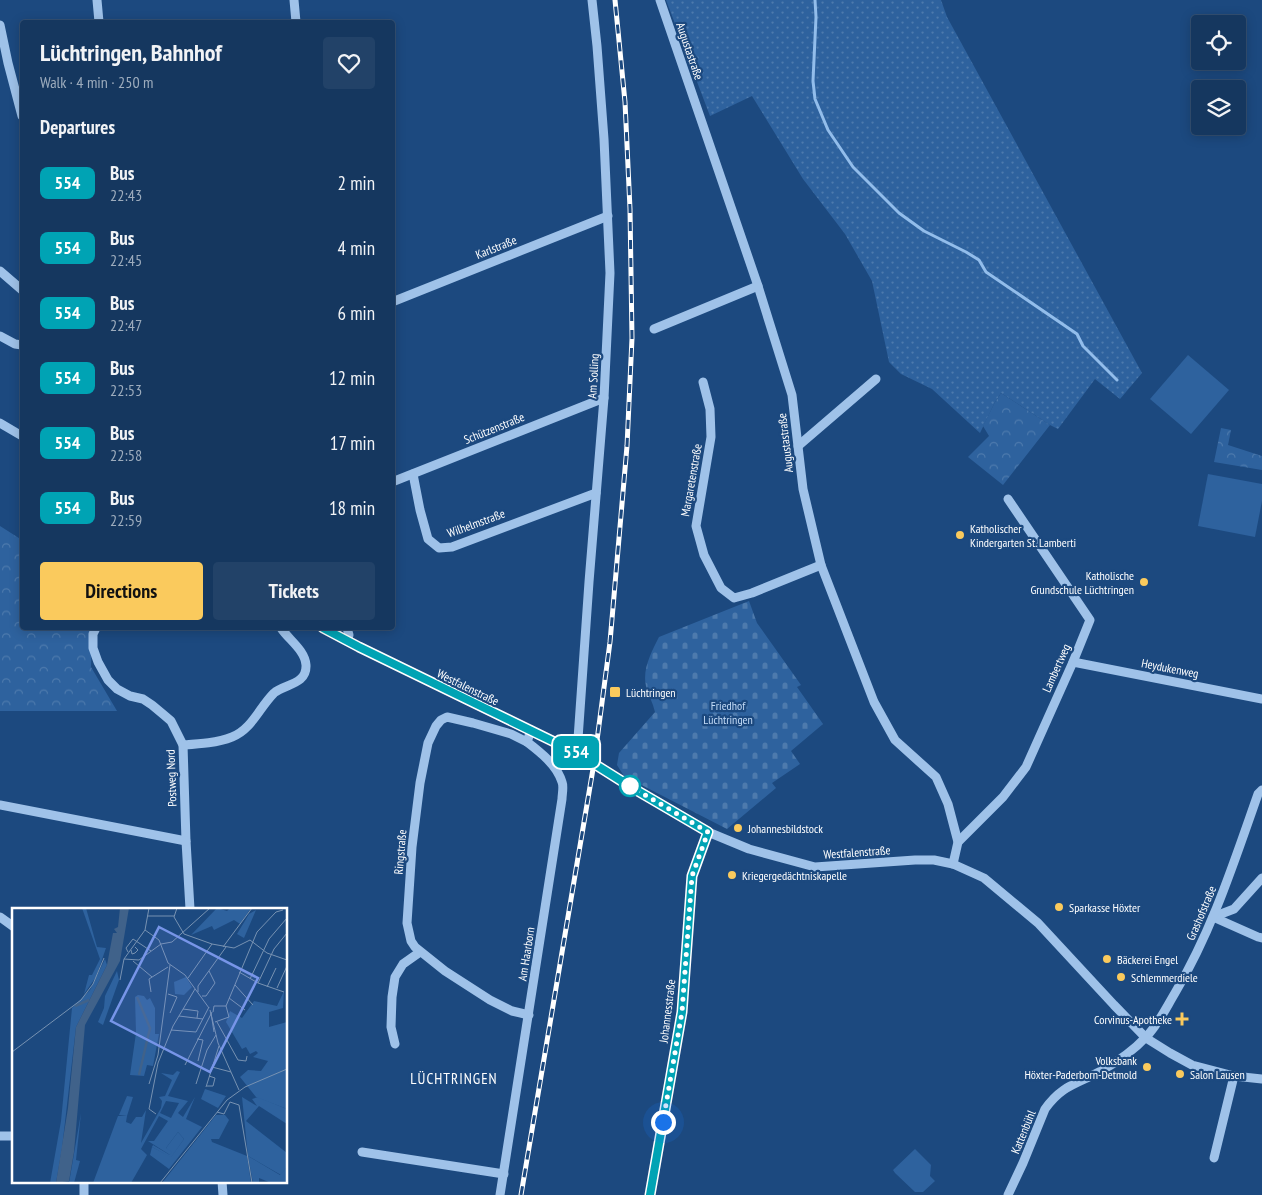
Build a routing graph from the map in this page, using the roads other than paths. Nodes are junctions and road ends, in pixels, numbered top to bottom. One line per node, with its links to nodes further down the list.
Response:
1 (97, 0): 5 (street)
2 (294, 0): 6 (street)
3 (592, 0): 10 (street, Am Solling)
4 (660, 0): 12 (street, Augustastraße)
5 (99, 20)
6 (296, 20)
7 (0, 25): 8 (street)
8 (4, 61): 9 (street)
9 (20, 110)
10 (608, 216): 14 (street, Karlstraße); 20 (street, Am Solling)
11 (0, 271): 13 (street)
12 (758, 286): 15 (street); 23 (street, Augustastraße)
13 (20, 288)
14 (395, 301)
15 (654, 329)
16 (0, 336): 17 (street)
17 (20, 345)
18 (876, 379): 23 (street)
19 (703, 382): 28 (street, Margaretenstraße)
20 (604, 398): 24 (street, Schützenstraße); 26 (street, Am Solling)
21 (0, 422): 22 (street)
22 (20, 435)
23 (798, 446): 28 (street, Augustastraße)
24 (413, 474): 25 (street, Schützenstraße); 26 (street, Wilhelmstraße)
25 (395, 481)
26 (596, 492): 37 (street, Am Solling)
27 (1008, 499): 32 (street, Lambertweg)
28 (821, 565): 42 (street, Augustastraße)
29 (95, 630): 36 (street, Postweg Nord)
30 (282, 630): 36 (street)
31 (348, 630): 34 (street, Westfalenstraße)
32 (1073, 662): 33 (street, Heydukenweg); 42 (street, Lambertweg)
33 (1262, 699)
34 (531, 730): 35 (street); 37 (street, Westfalenstraße)
35 (527, 742): 50 (street, Ringstraße); 51 (street, Am Haarborn)
36 (183, 745): 41 (street, Postweg Nord)
37 (577, 753): 40 (street, Westfalenstraße)
38 (1262, 790): 47 (street, Grashofstraße)
39 (0, 805): 41 (street)
40 (708, 832): 43 (street, Westfalenstraße); 64 (street, Johannesstraße)
41 (186, 841): 45 (street, Postweg Nord)
42 (958, 842): 43 (street, Augustastraße)
43 (953, 864): 52 (street, Westfalenstraße)
44 (1262, 878): 47 (street)
45 (190, 908)
46 (0, 917): 48 (street)
47 (1213, 917): 49 (street); 52 (street, Grashofstraße)
48 (12, 926)
49 (1262, 938)
50 (420, 952): 51 (street, Ringstraße); 53 (street)
51 (529, 1015): 58 (street, Am Haarborn)
52 (1146, 1038): 54 (street, Westfalenstraße); 65 (street, Kattenbühl)
53 (395, 1044)
54 (1234, 1076): 55 (street, Westfalenstraße); 57 (street)
55 (1262, 1079)
56 (362, 1152): 58 (street)
57 (1214, 1158)
58 (504, 1174): 63 (street, Am Haarborn)
59 (84, 1182): 61 (street)
60 (222, 1182): 62 (street)
61 (84, 1195)
62 (223, 1195)
63 (500, 1195)
64 (650, 1195)
65 (1008, 1195)

